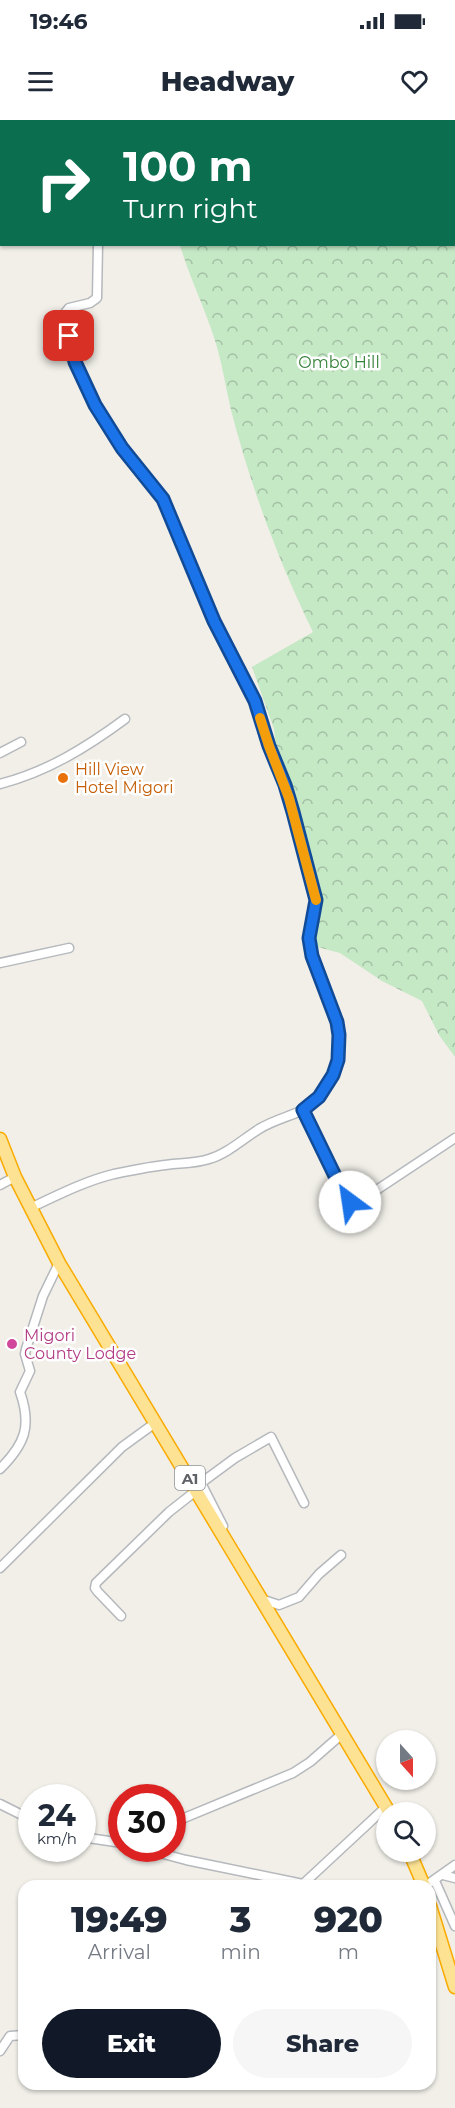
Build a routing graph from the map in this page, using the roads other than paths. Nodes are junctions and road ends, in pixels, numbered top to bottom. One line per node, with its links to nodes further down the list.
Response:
1 (98, 246): 8 (street)
2 (125, 719): 5 (street)
3 (21, 742): 4 (street)
4 (0, 753)
5 (0, 784)
6 (69, 948): 7 (street)
7 (0, 963)
8 (303, 1110): 9 (street); 13 (street)
9 (455, 1138)
10 (1, 1143): 11 (highway, A1)
11 (15, 1177): 12 (street); 13 (highway, A1)
12 (0, 1185)
13 (30, 1208): 14 (highway, A1)
14 (59, 1263): 15 (highway, A1); 16 (street)
15 (155, 1423): 17 (highway, A1); 20 (street)
16 (0, 1469)
17 (197, 1490): 21 (highway, A1); 22 (street)
18 (304, 1503): 21 (street)
19 (341, 1555): 21 (street)
20 (0, 1568)
21 (260, 1599): 23 (highway, A1)
22 (121, 1616)
23 (342, 1734): 24 (highway, A1); 27 (street)
24 (384, 1802)
25 (0, 1804): 26 (street)
26 (18, 1813)
27 (186, 1817)
28 (376, 1820): 34 (street)
29 (186, 1860): 33 (street)
30 (417, 1862): 35 (highway)
31 (455, 1865): 36 (street)
32 (455, 1878): 37 (street)
33 (279, 1880)
34 (308, 1880)
35 (430, 1880)
36 (434, 1880)
37 (436, 1881)
38 (436, 1891): 40 (street)
39 (436, 1925): 41 (highway)
40 (455, 1926)
41 (455, 1987)
42 (18, 2035): 43 (street)
43 (0, 2051)

